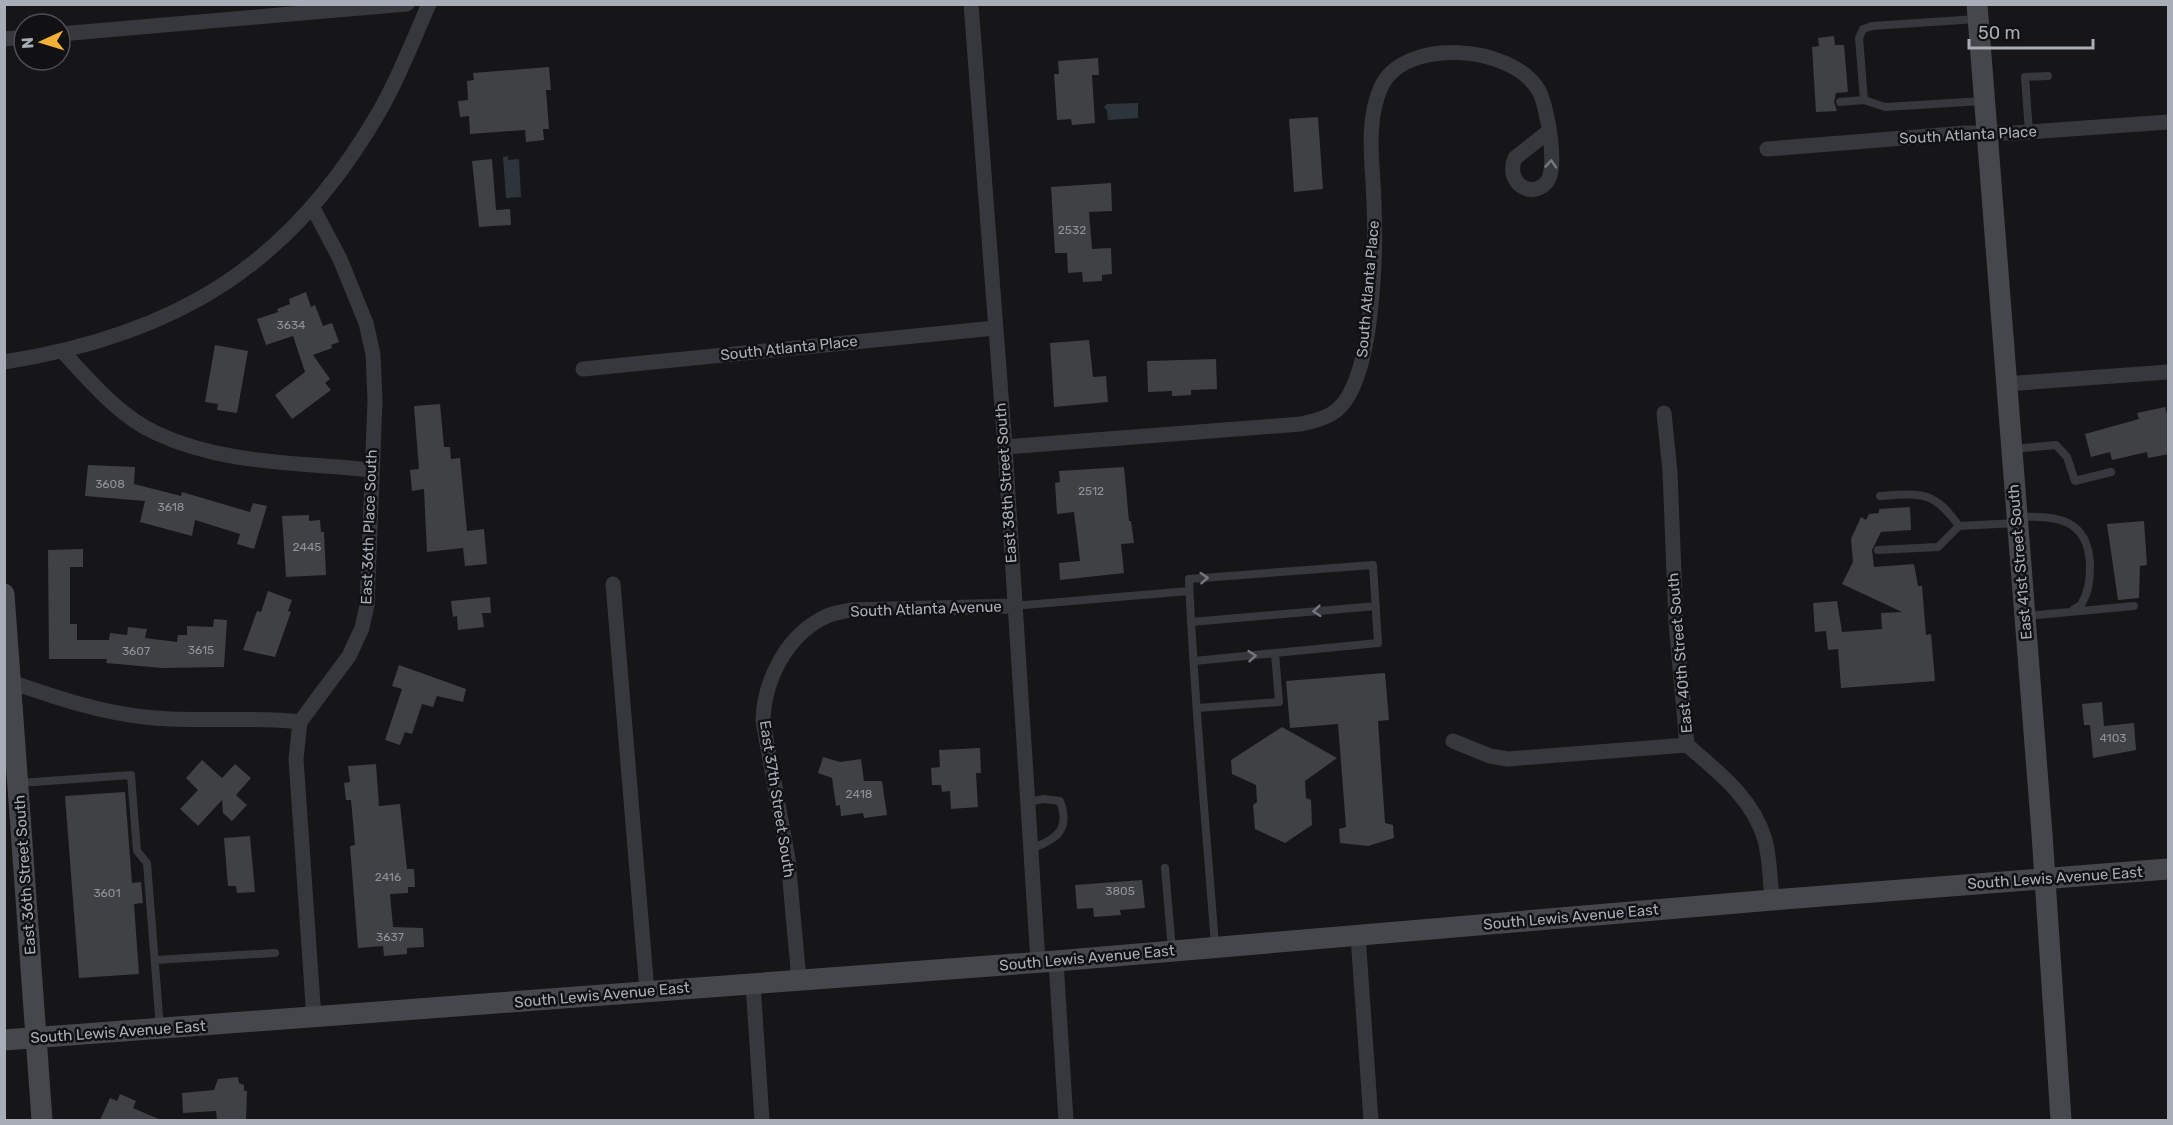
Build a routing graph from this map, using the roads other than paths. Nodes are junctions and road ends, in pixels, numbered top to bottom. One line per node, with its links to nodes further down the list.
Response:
1 (407, 4): 5 (street)
2 (429, 4): 15 (street)
3 (971, 4): 16 (street, East 38th Street South)
4 (1978, 12): 7 (lane); 8 (main road, East 41st Street South)
5 (72, 33)
6 (2048, 76): 12 (lane)
7 (1864, 100): 8 (lane); 9 (lane)
8 (1984, 101): 13 (main road, East 41st Street South)
9 (1840, 102)
10 (2169, 122): 12 (street, South Atlanta Place)
11 (1548, 132): 23 (street, South Atlanta Place)
12 (2030, 132): 13 (street, South Atlanta Place)
13 (1987, 133): 14 (street, South Atlanta Place); 21 (main road, East 41st Street South)
14 (1767, 149)
15 (313, 207): 17 (street); 25 (street, East 36th Place South)
16 (995, 328): 19 (street, South Atlanta Place); 23 (street, East 38th Street South)
17 (63, 352): 18 (street); 25 (street)
18 (4, 362)
19 (584, 369)
20 (2169, 372): 21 (street)
21 (2005, 384): 24 (main road, East 41st Street South)
22 (1664, 413): 47 (street, East 40th Street South)
23 (1005, 447): 34 (street, East 38th Street South)
24 (2011, 449): 26 (lane); 28 (main road, East 41st Street South)
25 (371, 470): 45 (street, East 36th Place South)
26 (2111, 472)
27 (1881, 496): 29 (lane)
28 (2016, 520): 29 (lane); 37 (lane); 38 (main road, East 41st Street South)
29 (1959, 526): 30 (lane)
30 (1878, 550)
31 (613, 585): 63 (street)
32 (1189, 591): 34 (lane); 35 (lane, one-way to 35); 39 (lane)
33 (4, 594): 43 (main road, East 36th Street South)
34 (1014, 606): 40 (street, South Atlanta Avenue); 49 (street, East 38th Street South)
35 (1376, 606): 39 (lane, one-way to 39); 41 (lane)
36 (2134, 606): 37 (lane)
37 (2073, 610): 38 (lane)
38 (2024, 616): 53 (main road, East 41st Street South)
39 (1191, 622): 42 (lane)
40 (806, 630): 61 (street, East 37th Street South)
41 (1275, 653): 42 (lane, one-way to 41); 44 (lane)
42 (1194, 661): 44 (lane)
43 (11, 682): 45 (street); 48 (main road, East 36th Street South)
44 (1197, 708): 56 (lane)
45 (300, 722): 64 (street)
46 (1453, 741): 47 (street)
47 (1687, 745): 54 (street, East 40th Street South)
48 (18, 783): 59 (lane); 66 (main road, East 36th Street South)
49 (1027, 802): 50 (street, East 38th Street South); 50 (lane)
50 (1030, 849): 60 (street, East 38th Street South)
51 (1165, 868): 57 (lane)
52 (2169, 869): 53 (main road, South Lewis Avenue East)
53 (2045, 878): 54 (main road, South Lewis Avenue East); 72 (main road, East 41st Street South)
54 (1772, 900): 55 (main road, South Lewis Avenue East)
55 (1358, 936): 56 (main road, South Lewis Avenue East); 71 (street)
56 (1215, 947): 57 (main road, South Lewis Avenue East)
57 (1172, 951): 60 (main road, South Lewis Avenue East)
58 (275, 952): 59 (lane)
59 (155, 960): 65 (lane)
60 (1047, 961): 61 (main road, South Lewis Avenue East); 70 (street, East 38th Street South)
61 (799, 980): 62 (main road, South Lewis Avenue East)
62 (753, 984): 63 (main road, South Lewis Avenue East); 69 (street)
63 (647, 991): 64 (main road, South Lewis Avenue East)
64 (314, 1019): 65 (main road, South Lewis Avenue East)
65 (160, 1029): 66 (main road, South Lewis Avenue East)
66 (37, 1037): 67 (main road, South Lewis Avenue East); 68 (main road, East 36th Street South)
67 (4, 1040)
68 (42, 1120)
69 (762, 1120)
70 (1066, 1120)
71 (1371, 1120)
72 (2061, 1120)

